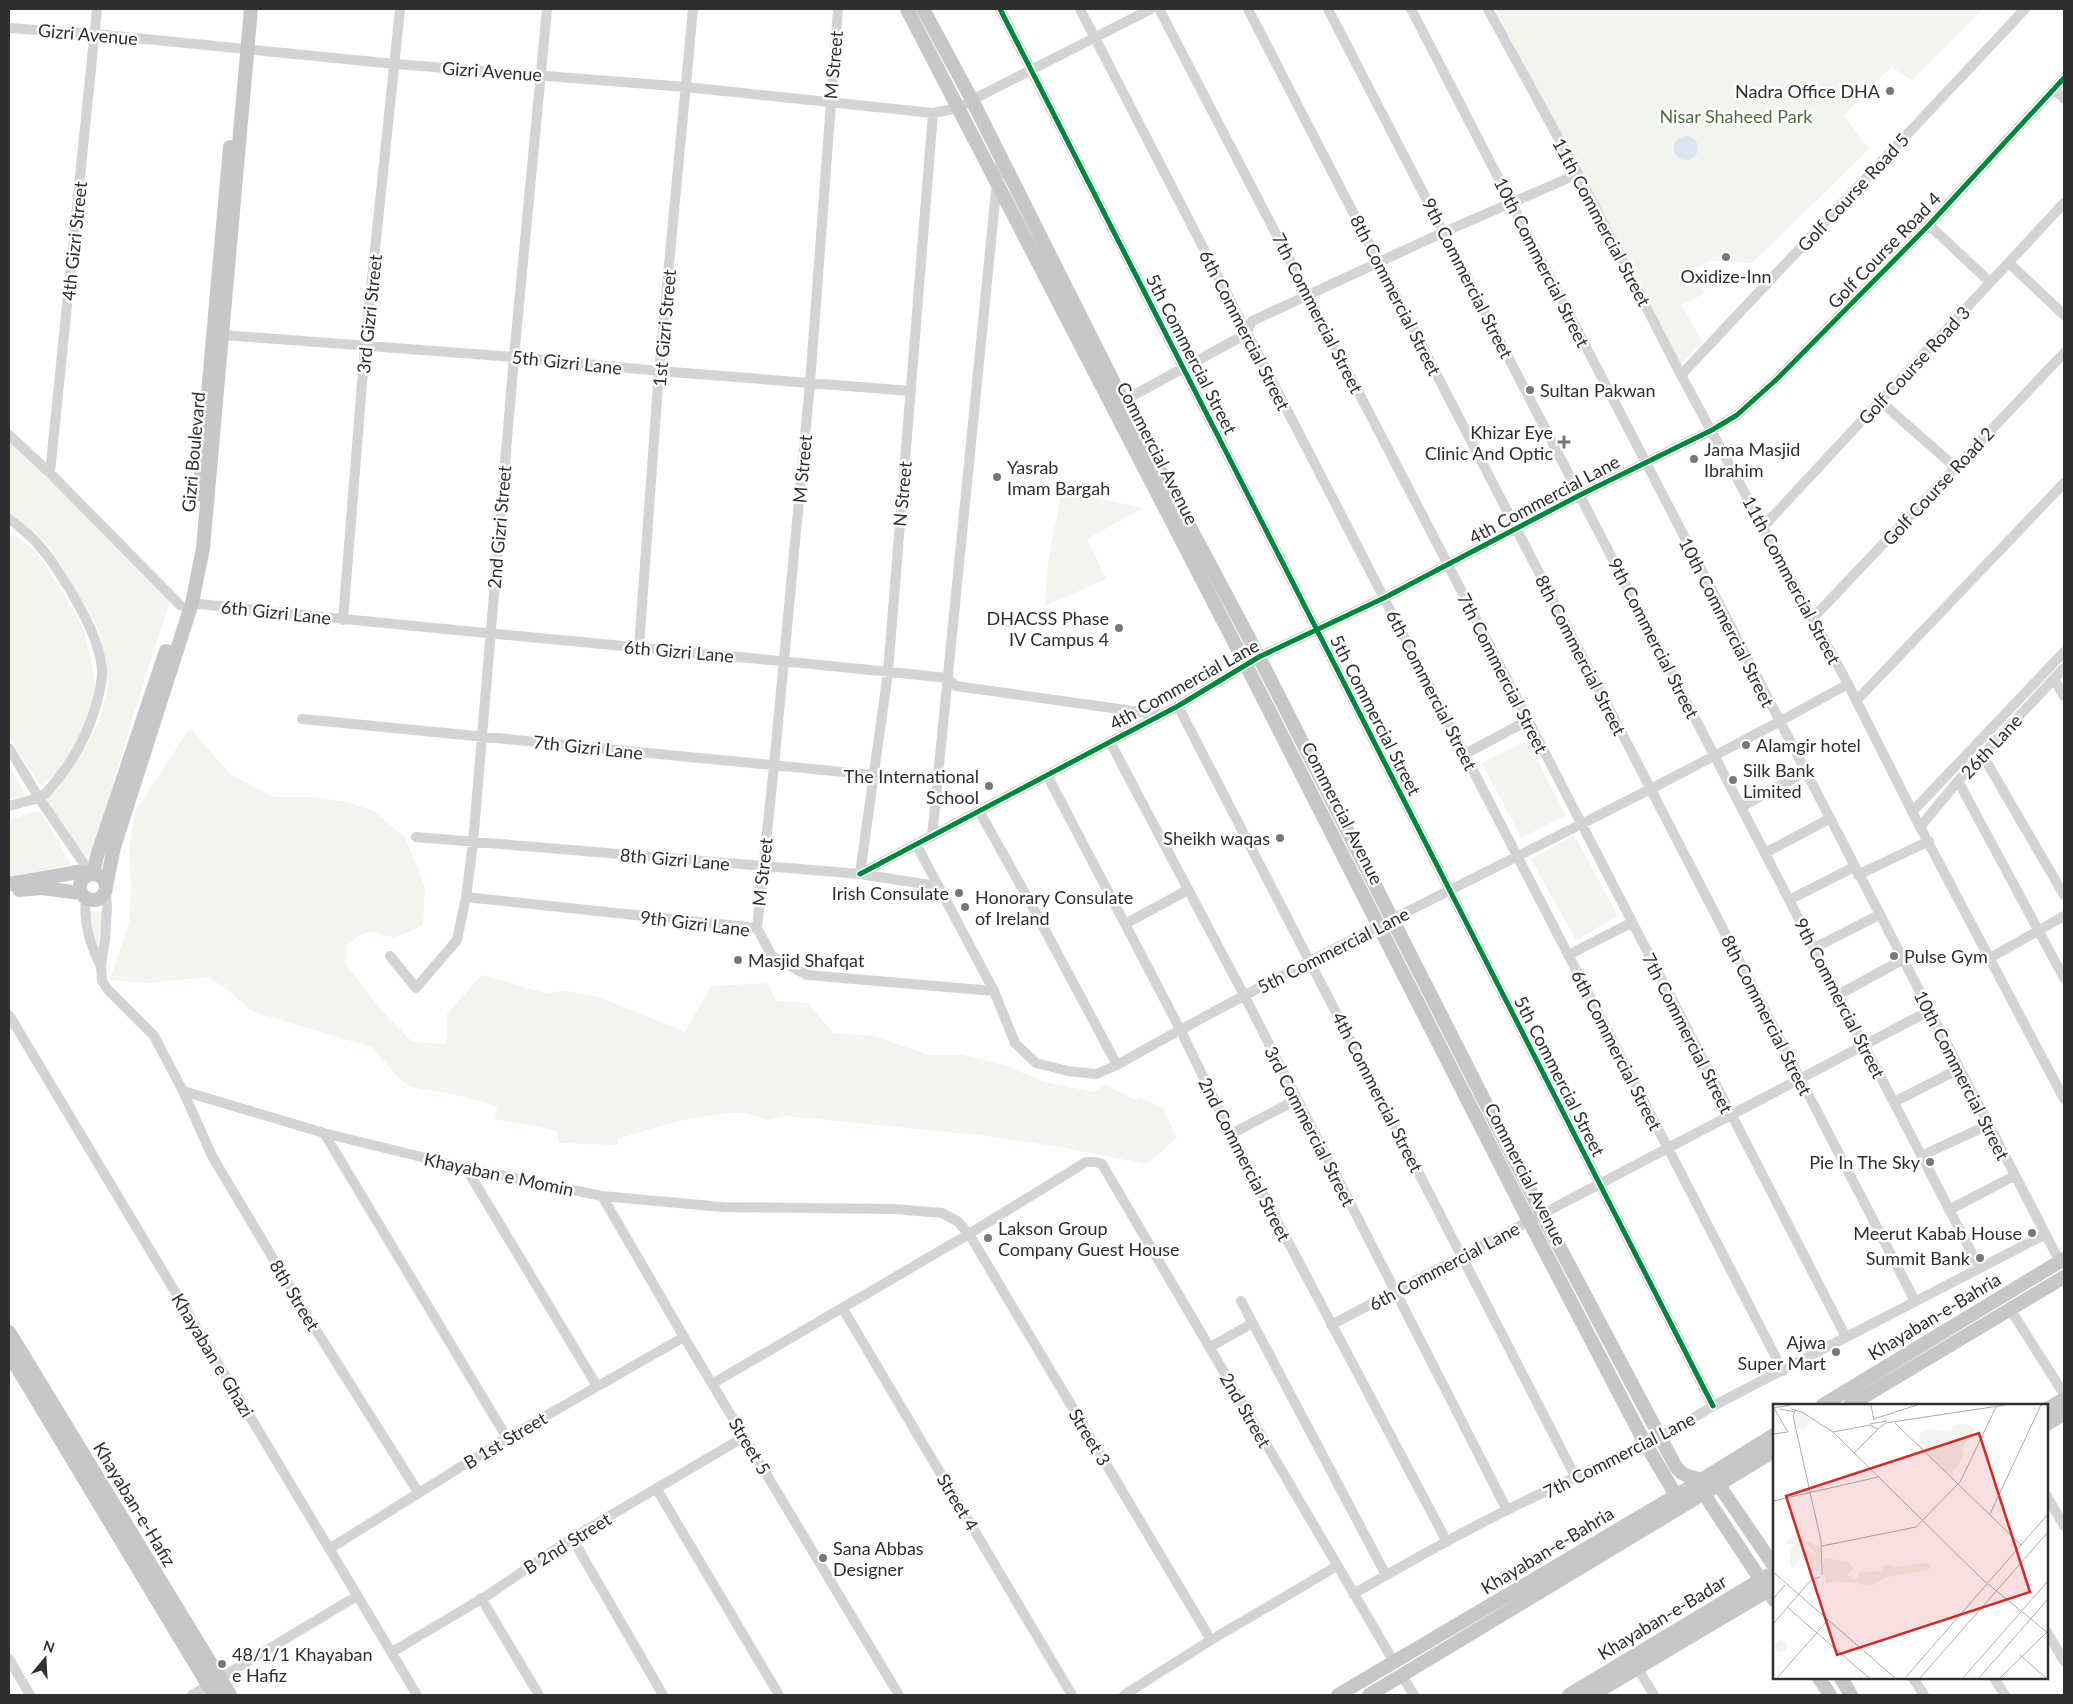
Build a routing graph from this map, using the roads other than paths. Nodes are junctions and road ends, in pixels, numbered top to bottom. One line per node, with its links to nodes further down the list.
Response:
1 (97, 9): 20 (street, 4th Gizri Street)
2 (243, 9): 22 (main road, Gizri Boulevard)
3 (251, 9): 22 (main road, Gizri Boulevard)
4 (400, 9): 23 (street, 3rd Gizri Street)
5 (547, 9): 25 (street, 2nd Gizri Street)
6 (693, 9): 27 (street, 1st Gizri Street)
7 (838, 9): 31 (street, M Street)
8 (907, 9): 32 (main road, Commercial Avenue)
9 (923, 9): 30 (main road, Commercial Avenue)
10 (1000, 9): 24 (street, 5th Commercial Street)
11 (1080, 9): 21 (street, 6th Commercial Street)
12 (1151, 9): 21 (street, Gizri Avenue)
13 (1159, 9): 44 (street, 7th Commercial Street)
14 (1248, 9): 41 (street, 8th Commercial Street)
15 (1328, 9): 40 (street, 9th Commercial Street)
16 (1411, 9): 37 (street, 10th Commercial Street)
17 (1488, 9): 35 (street, 11th Commercial Street)
18 (2025, 9): 53 (street, Golf Course Road 5)
19 (9, 28): 20 (street, Gizri Avenue)
20 (95, 34): 22 (street, Gizri Avenue); 62 (street, 4th Gizri Street)
21 (1094, 38): 24 (street, Gizri Avenue); 46 (street, 6th Commercial Street)
22 (243, 49): 23 (street, Gizri Avenue); 47 (main road, Gizri Boulevard); 70 (main road, Gizri Boulevard)
23 (395, 64): 25 (street, Gizri Avenue); 48 (street, 3rd Gizri Street)
24 (1031, 70): 30 (street, Gizri Avenue); 51 (street, 5th Commercial Street)
25 (540, 75): 27 (street, Gizri Avenue); 50 (street, 2nd Gizri Street)
26 (2064, 78): 28 (street, Golf Course Road 4)
27 (686, 87): 31 (street, Gizri Avenue); 52 (street, 1st Gizri Street)
28 (2054, 89): 29 (street); 39 (street, Golf Course Road 4)
29 (2064, 99)
30 (972, 100): 32 (street, Gizri Avenue); 34 (main road, Commercial Avenue)
31 (830, 101): 33 (street, Gizri Avenue); 54 (street, M Street)
32 (960, 108): 33 (street, Gizri Avenue); 36 (main road, Commercial Avenue)
33 (933, 113): 55 (street, N Street)
34 (1001, 162): 36 (street); 56 (main road, Commercial Avenue)
35 (1578, 174): 37 (street); 53 (street, 11th Commercial Street)
36 (997, 181): 79 (main road, Commercial Avenue); 82 (street)
37 (1511, 202): 40 (street); 60 (street, 10th Commercial Street)
38 (2064, 203): 42 (street, Golf Course Road 3)
39 (1929, 225): 43 (street); 58 (street, Golf Course Road 4)
40 (1444, 232): 41 (street); 64 (street, 9th Commercial Street)
41 (1379, 262): 44 (street); 67 (street, 8th Commercial Street)
42 (2009, 263): 43 (street, Golf Course Road 3); 45 (street)
43 (1990, 282): 57 (street, Golf Course Road 3)
44 (1310, 295): 46 (street); 68 (street, 7th Commercial Street)
45 (2064, 315)
46 (1246, 334): 51 (street); 69 (street, 6th Commercial Street)
47 (224, 335): 48 (street, 5th Gizri Lane); 70 (main road, Gizri Boulevard)
48 (365, 346): 50 (street, 5th Gizri Lane); 72 (street, 3rd Gizri Street)
49 (2064, 353): 61 (street, Golf Course Road 2)
50 (514, 357): 52 (street, 5th Gizri Lane); 74 (street, 2nd Gizri Street)
51 (1184, 368): 56 (street); 73 (street, 5th Commercial Street)
52 (659, 371): 54 (street, 5th Gizri Lane); 75 (street, 1st Gizri Street)
53 (1681, 375): 58 (street, 11th Commercial Street)
54 (810, 383): 55 (street, 5th Gizri Lane); 78 (street, M Street)
55 (911, 391): 81 (street, N Street)
56 (1123, 401): 77 (main road, Commercial Avenue)
57 (1880, 401): 61 (street); 66 (street, Golf Course Road 3)
58 (1712, 430): 60 (street, 4th Commercial Lane); 66 (street, 11th Commercial Street)
59 (9, 435): 62 (street)
60 (1645, 462): 64 (street, 4th Commercial Lane); 91 (street, 10th Commercial Street)
61 (1955, 467): 71 (street, Golf Course Road 2)
62 (50, 473): 70 (street)
63 (2064, 482): 86 (street)
64 (1580, 495): 67 (street, 4th Commercial Lane); 97 (street, 9th Commercial Street)
65 (9, 519): 104 (street)
66 (1762, 527): 71 (street, 11th Commercial Street)
67 (1517, 529): 68 (street, 4th Commercial Lane); 103 (street, 8th Commercial Street)
68 (1447, 565): 69 (street, 4th Commercial Lane); 90 (street, 7th Commercial Street)
69 (1384, 598): 73 (street, 4th Commercial Lane); 95 (street, 6th Commercial Street)
70 (186, 604): 72 (street, 6th Gizri Lane); 121 (main road, Gizri Boulevard); 125 (main road, Gizri Boulevard)
71 (1812, 619): 84 (street, 11th Commercial Street)
72 (343, 620): 74 (street, 6th Gizri Lane)
73 (1317, 630): 77 (street, 4th Commercial Lane); 127 (street, 5th Commercial Street)
74 (490, 632): 75 (street, 6th Gizri Lane); 92 (street, 2nd Gizri Street)
75 (638, 647): 78 (street, 6th Gizri Lane)
76 (2064, 652): 108 (street)
77 (1259, 657): 79 (street, 4th Commercial Lane); 135 (main road, Commercial Avenue)
78 (784, 660): 81 (street, 6th Gizri Lane); 98 (street, M Street)
79 (1246, 665): 87 (street, 4th Commercial Lane); 138 (main road, Commercial Avenue)
80 (2064, 668): 83 (street, 26th Lane)
81 (888, 672): 82 (street, 6th Gizri Lane); 100 (street, N Street)
82 (947, 678): 88 (street, 6th Gizri Lane); 112 (street)
83 (2054, 679): 85 (street); 96 (street, 26th Lane)
84 (1848, 684): 86 (street, 11th Commercial Street); 91 (street, 5th Commercial Lane)
85 (2064, 696)
86 (1856, 701): 108 (street, 11th Commercial Street)
87 (1178, 706): 88 (street, 4th Commercial Lane); 146 (street, 4th Commercial Street)
88 (1162, 715): 93 (street, 4th Commercial Lane)
89 (302, 719): 92 (street, 7th Gizri Lane)
90 (1527, 721): 95 (street); 110 (street, 7th Commercial Street)
91 (1779, 722): 97 (street, 5th Commercial Lane); 99 (street, 10th Commercial Street)
92 (482, 737): 98 (street, 7th Gizri Lane); 115 (street, 2nd Gizri Street)
93 (1110, 742): 101 (street, 4th Commercial Lane); 126 (street, 3rd Commercial Street)
94 (9, 748): 104 (street)
95 (1465, 754): 118 (street, 6th Commercial Street)
96 (1982, 756): 102 (street, 26th Lane); 129 (street)
97 (1715, 757): 103 (street, 5th Commercial Lane); 106 (street, 9th Commercial Street)
98 (774, 766): 100 (street, 7th Gizri Lane); 119 (street, M Street)
99 (1805, 772): 106 (street); 109 (street, 10th Commercial Street)
100 (874, 775): 122 (street, N Street)
101 (1047, 775): 107 (street, 4th Commercial Lane); 137 (street, 2nd Commercial Street)
102 (1958, 781): 111 (street, 26th Lane); 140 (street)
103 (1651, 790): 110 (street, 5th Commercial Lane); 158 (street, 8th Commercial Street)
104 (39, 798): 105 (street); 121 (street)
105 (9, 806)
106 (1741, 807): 117 (street, 9th Commercial Street)
107 (980, 811): 112 (street, 4th Commercial Lane); 156 (street)
108 (1912, 812): 111 (street, 11th Commercial Street)
109 (1829, 819): 117 (street); 120 (street, 10th Commercial Street)
110 (1580, 824): 118 (street, 5th Commercial Lane); 136 (street, 7th Commercial Street)
111 (1920, 827): 114 (street, 11th Commercial Street)
112 (932, 836): 116 (street, 4th Commercial Lane)
113 (416, 837): 115 (street, 8th Gizri Lane)
114 (1929, 841): 120 (street); 144 (street, 11th Commercial Street)
115 (472, 843): 119 (street, 8th Gizri Lane); 131 (street, 2nd Gizri Street)
116 (916, 844): 122 (street, 4th Commercial Lane); 124 (street, 5th Commercial Lane)
117 (1764, 853): 132 (street, 9th Commercial Street)
118 (1517, 856): 127 (street, 5th Commercial Lane); 142 (street, 6th Commercial Street)
119 (762, 866): 122 (street, 8th Gizri Lane); 139 (street, M Street)
120 (1856, 871): 132 (street); 133 (street, 10th Commercial Street)
121 (91, 874): 123 (main road); 125 (main road); 130 (main road)
122 (860, 874): 124 (street, 8th Gizri Lane)
123 (9, 884)
124 (937, 886): 149 (street, 5th Commercial Lane)
125 (106, 888): 130 (main road); 147 (street)
126 (1188, 890): 137 (street); 150 (street, 3rd Commercial Street)
127 (1450, 891): 135 (street, 5th Commercial Lane); 171 (street, 5th Commercial Street)
128 (9, 893): 130 (main road)
129 (2064, 895)
130 (83, 896): 147 (street)
131 (466, 897): 139 (street, 9th Gizri Lane); 143 (street, 2nd Gizri Street)
132 (1789, 900): 141 (street, 9th Commercial Street)
133 (1879, 915): 141 (street); 145 (street, 10th Commercial Street)
134 (2064, 916): 140 (street)
135 (1392, 918): 138 (street, 5th Commercial Lane); 174 (main road, Commercial Avenue)
136 (1631, 923): 142 (street); 163 (street, 7th Commercial Street)
137 (1125, 924): 154 (street, 2nd Commercial Street)
138 (1379, 926): 146 (street, 5th Commercial Lane); 175 (main road, Commercial Avenue)
139 (757, 928): 149 (street, 9th Gizri Lane)
140 (2039, 930): 144 (street); 148 (street)
141 (1814, 948): 151 (street, 9th Commercial Street)
142 (1568, 955): 167 (street, 6th Commercial Street)
143 (390, 956)
144 (1990, 958): 160 (street, 11th Commercial Street)
145 (1902, 960): 151 (street); 152 (street, 10th Commercial Street)
146 (1311, 962): 150 (street, 5th Commercial Lane); 178 (street, 4th Commercial Street)
147 (101, 966): 159 (street)
148 (2064, 978)
149 (994, 992): 156 (street, 5th Commercial Lane)
150 (1244, 995): 154 (street, 5th Commercial Lane); 161 (street, 3rd Commercial Street)
151 (1838, 995): 155 (street, 9th Commercial Street)
152 (1929, 1011): 155 (street, 6th Commercial Lane); 157 (street, 10th Commercial Street)
153 (9, 1015): 224 (street, Khayaban e Ghazi)
154 (1180, 1029): 156 (street, 5th Commercial Lane); 166 (street, 2nd Commercial Street)
155 (1864, 1046): 158 (street, 6th Commercial Lane); 162 (street, 9th Commercial Street)
156 (1117, 1065)
157 (1959, 1069): 162 (street); 164 (street, 10th Commercial Street)
158 (1800, 1079): 163 (street, 6th Commercial Lane); 184 (street, 8th Commercial Street)
159 (183, 1091): 165 (street, Khayaban e Momin); 215 (street, 8th Street)
160 (2064, 1099)
161 (1296, 1100): 166 (street); 182 (street, 3rd Commercial Street)
162 (1894, 1102): 168 (street, 9th Commercial Street)
163 (1731, 1115): 167 (street, 6th Commercial Lane); 190 (street, 7th Commercial Street)
164 (1988, 1125): 168 (street); 170 (street, 10th Commercial Street)
165 (324, 1133): 169 (street, Khayaban e Momin); 207 (street)
166 (1230, 1134): 188 (street, 2nd Commercial Street)
167 (1668, 1147): 171 (street, 6th Commercial Lane); 193 (street, 6th Commercial Street)
168 (1921, 1156): 173 (street, 9th Commercial Street)
169 (466, 1168): 172 (street, Khayaban e Momin); 195 (street)
170 (2014, 1176): 173 (street); 177 (street, 10th Commercial Street)
171 (1599, 1184): 174 (street, 6th Commercial Lane); 200 (street, 5th Commercial Street)
172 (602, 1196): 176 (street, Khayaban e Momin); 189 (street, Street 5)
173 (1949, 1210): 180 (street, 9th Commercial Street)
174 (1542, 1214): 175 (street, 6th Commercial Lane); 204 (main road, Commercial Avenue)
175 (1529, 1222): 178 (street, 6th Commercial Lane); 208 (main road, Commercial Avenue)
176 (969, 1234): 185 (street); 192 (street, 2nd Street); 236 (street, Street 3)
177 (2044, 1235): 179 (street, 10th Commercial Street); 180 (street, 7th Commercial Lane)
178 (1463, 1257): 182 (street, 6th Commercial Lane); 211 (street, 4th Commercial Street)
179 (2062, 1261): 198 (main road, Khayaban-e-Bahria)
180 (1979, 1268): 184 (street, 7th Commercial Lane)
181 (2064, 1277): 186 (main road, Khayaban-e-Bahria)
182 (1396, 1292): 188 (street, 6th Commercial Lane); 220 (street, 3rd Commercial Street)
183 (1242, 1301): 187 (street)
184 (1915, 1301): 190 (street, 7th Commercial Lane)
185 (843, 1309): 194 (street); 256 (street, Street 4)
186 (2010, 1309): 196 (street); 199 (main road, Khayaban-e-Bahria)
187 (1253, 1323): 192 (street); 228 (street)
188 (1331, 1324): 223 (street, 2nd Commercial Street)
189 (684, 1337): 194 (street, Street 5); 195 (street, B 1st Street)
190 (1846, 1338): 193 (street, 7th Commercial Lane)
191 (10, 1344): 247 (main road, Khayaban-e-Hafiz)
192 (1210, 1347): 226 (street, 2nd Street)
193 (1784, 1371): 200 (street, 7th Commercial Lane)
194 (712, 1384): 206 (street, Street 5)
195 (597, 1386): 207 (street, B 1st Street)
196 (2064, 1394)
197 (2064, 1399): 201 (main road)
198 (1825, 1404)
199 (1852, 1404)
200 (1713, 1406): 204 (street, 7th Commercial Lane)
201 (2048, 1408)
202 (2064, 1414): 203 (main road)
203 (2048, 1423)
204 (1659, 1436): 208 (street, 7th Commercial Lane); 212 (main road, Commercial Avenue)
205 (1773, 1436): 212 (main road, Khayaban-e-Bahria)
206 (744, 1437): 214 (street, B 2nd Street); 255 (street, Street 5)
207 (508, 1438): 215 (street, B 1st Street)
208 (1645, 1443): 211 (street, 7th Commercial Lane); 217 (main road, Commercial Avenue)
209 (1773, 1452): 210 (main road, Khayaban-e-Bahria)
210 (1738, 1472): 213 (main road, Khayaban-e-Bahria); 219 (main road)
211 (1576, 1478): 220 (street, 7th Commercial Lane)
212 (1702, 1479): 213 (main road, Commercial Avenue); 217 (main road, Khayaban-e-Bahria)
213 (1718, 1484): 216 (main road, Khayaban-e-Bahria); 219 (main road)
214 (656, 1488): 222 (street, B 2nd Street); 254 (street)
215 (418, 1492): 224 (street, B 1st Street)
216 (1704, 1494): 217 (main road); 230 (main road, Khayaban-e-Bahria); 231 (main road)
217 (1677, 1495): 227 (main road, Khayaban-e-Bahria)
218 (2048, 1498): 221 (street)
219 (1730, 1501): 225 (main road)
220 (1507, 1510): 223 (street, 7th Commercial Lane)
221 (2064, 1526)
222 (572, 1538): 234 (street, B 2nd Street); 253 (street)
223 (1447, 1542): 228 (street, 7th Commercial Lane)
224 (329, 1549): 233 (street, Khayaban e Ghazi)
225 (1773, 1565)
226 (1337, 1566): 232 (street, 2nd Street); 236 (street)
227 (1542, 1574): 230 (main road); 240 (main road, Khayaban-e-Bahria)
228 (1386, 1575): 232 (street, 7th Commercial Lane)
229 (1773, 1576): 231 (main road, Khayaban-e-Badar)
230 (1550, 1587): 242 (main road, Khayaban-e-Bahria)
231 (1770, 1589): 241 (main road, Khayaban-e-Badar); 261 (main road, Khayaban-e-Badar)
232 (1353, 1594): 240 (street, 2nd Street)
233 (357, 1596): 237 (street, Khayaban e Ghazi); 247 (street)
234 (481, 1598): 237 (street, B 2nd Street); 252 (street)
235 (2048, 1634): 239 (street)
236 (1211, 1640): 257 (street)
237 (392, 1652): 251 (street, Khayaban e Ghazi)
238 (9, 1659): 248 (street)
239 (2064, 1661)
240 (1394, 1662): 258 (main road, Khayaban-e-Bahria)
241 (1638, 1669): 262 (main road, Khayaban-e-Badar); 263 (street)
242 (1402, 1676): 259 (main road, Khayaban-e-Bahria); 260 (street)
243 (1821, 1679): 264 (main road)
244 (1842, 1679): 265 (main road)
245 (1914, 1679): 266 (street)
246 (1995, 1679): 267 (street)
247 (214, 1686): 249 (street); 250 (main road, Khayaban-e-Hafiz)
248 (30, 1695)
249 (192, 1695)
250 (230, 1695)
251 (417, 1695)
252 (539, 1695)
253 (663, 1695)
254 (778, 1695)
255 (900, 1695)
256 (1072, 1695)
257 (1124, 1695)
258 (1338, 1695)
259 (1370, 1695)
260 (1414, 1695)
261 (1569, 1695)
262 (1592, 1695)
263 (1654, 1695)
264 (1830, 1695)
265 (1851, 1695)
266 (1924, 1695)
267 (2005, 1695)

